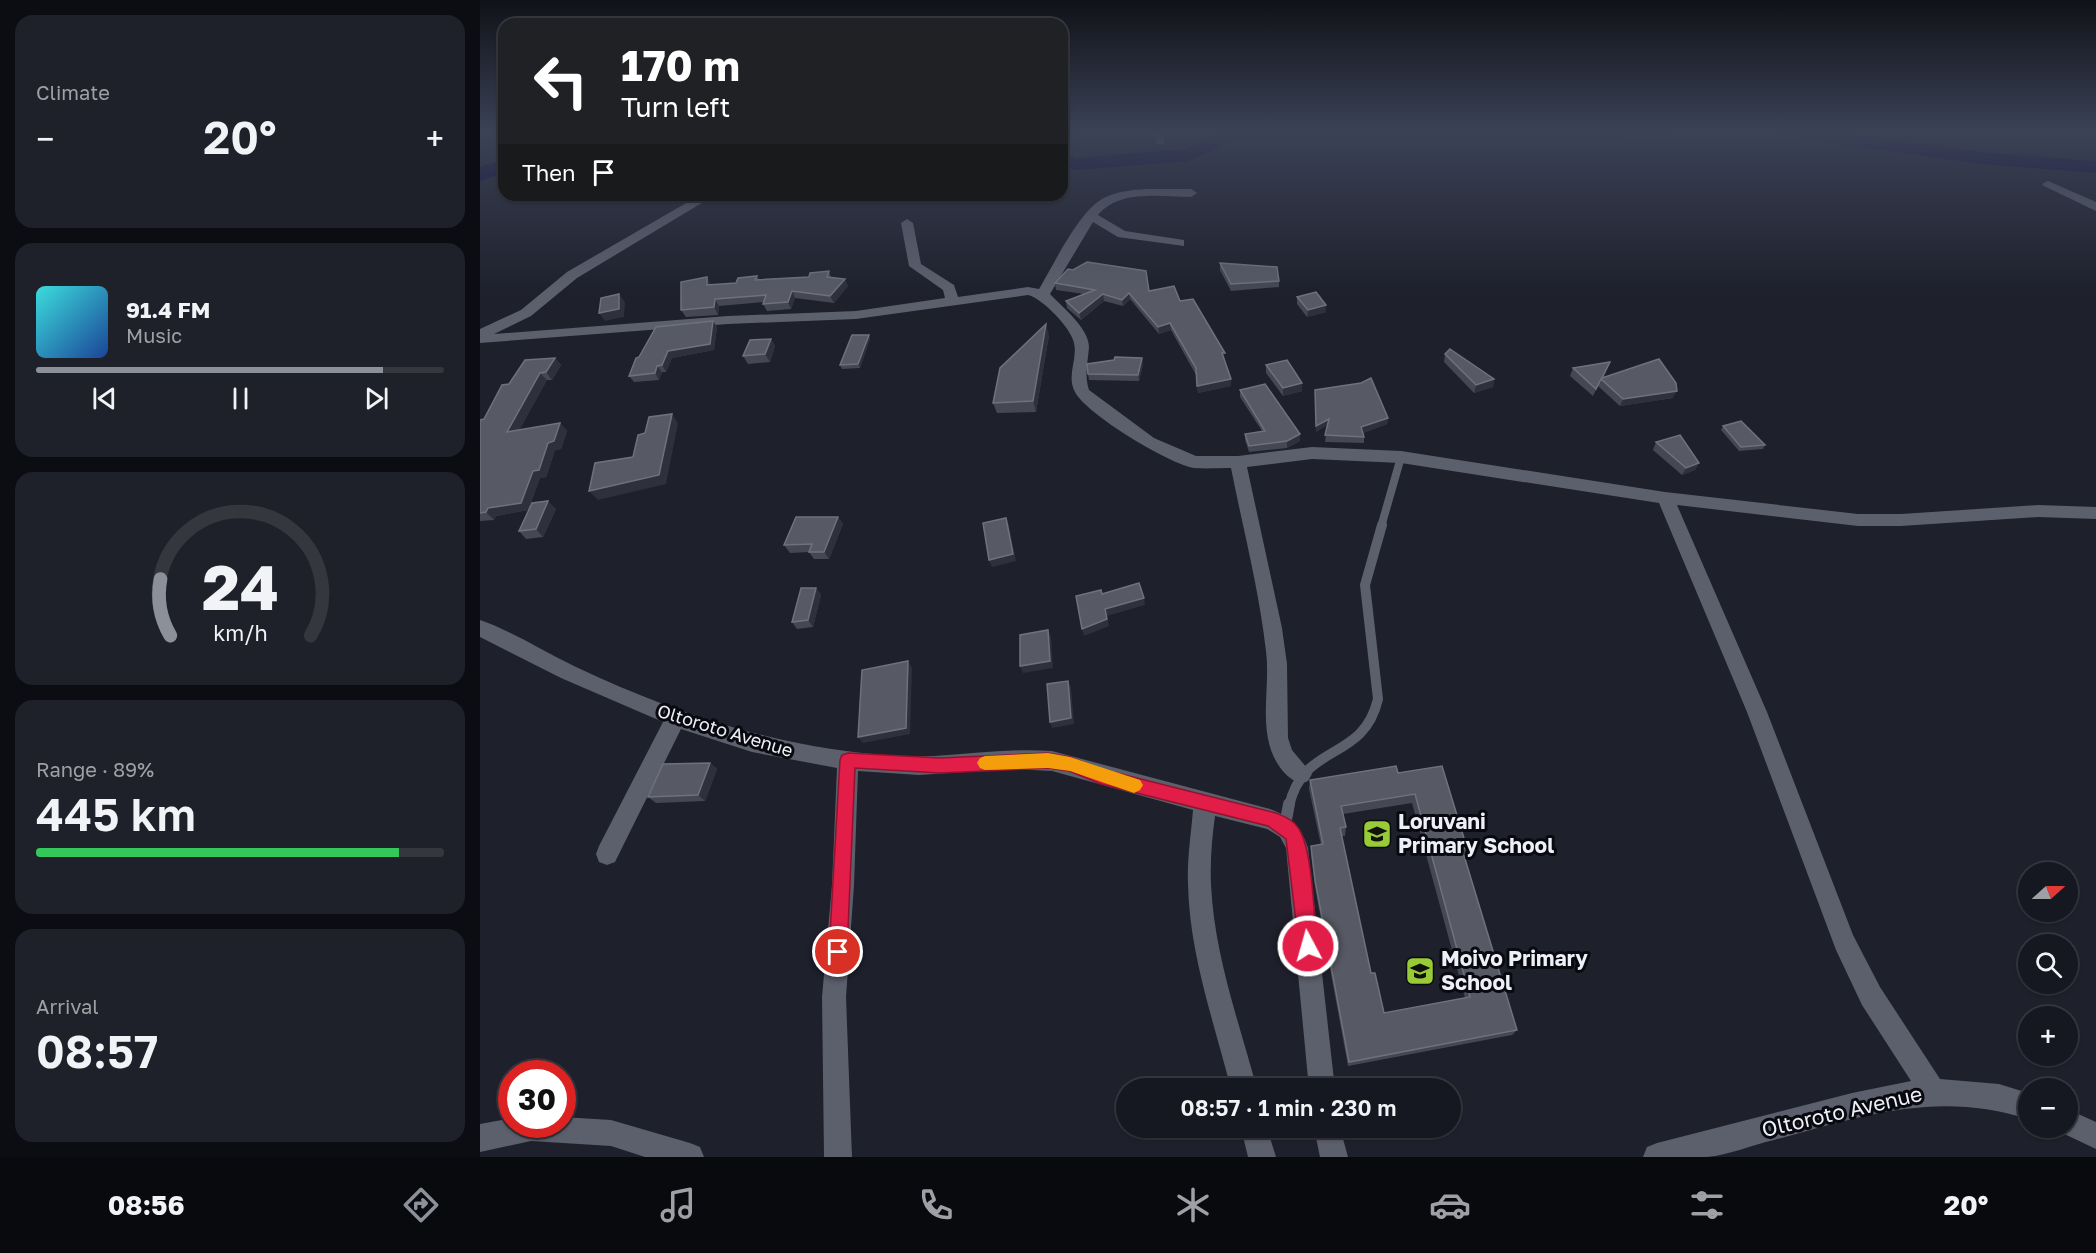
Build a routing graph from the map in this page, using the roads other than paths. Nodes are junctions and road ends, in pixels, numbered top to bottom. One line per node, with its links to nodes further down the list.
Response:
1 (2048, 184): 4 (street)
2 (1191, 193): 5 (street)
3 (699, 201): 10 (street)
4 (2096, 207)
5 (1091, 216): 7 (street); 8 (street)
6 (907, 224): 9 (street)
7 (1180, 243)
8 (1043, 294): 9 (street); 12 (street)
9 (953, 301): 10 (street)
10 (480, 337)
11 (1401, 457): 12 (street); 13 (street); 18 (lane)
12 (1238, 462): 18 (street)
13 (1665, 498): 14 (street); 24 (street)
14 (2096, 513)
15 (480, 628): 16 (street, Oltoroto Avenue)
16 (675, 719): 17 (street, Oltoroto Avenue); 21 (street)
17 (848, 760): 19 (street, Oltoroto Avenue); 32 (street)
18 (1301, 774): 20 (lane)
19 (1205, 804): 20 (street, Oltoroto Avenue); 22 (street)
20 (1285, 825): 23 (street)
21 (607, 854)
22 (1241, 1078)
23 (1321, 1078)
24 (1933, 1092): 25 (street, Oltoroto Avenue); 35 (street, Oltoroto Avenue)
25 (2018, 1102)
26 (2078, 1127): 27 (street)
27 (2096, 1136)
28 (480, 1138): 31 (street)
29 (1257, 1138): 33 (street)
30 (1329, 1138): 34 (street)
31 (690, 1157)
32 (838, 1157)
33 (1262, 1157)
34 (1334, 1157)
35 (1657, 1157)

